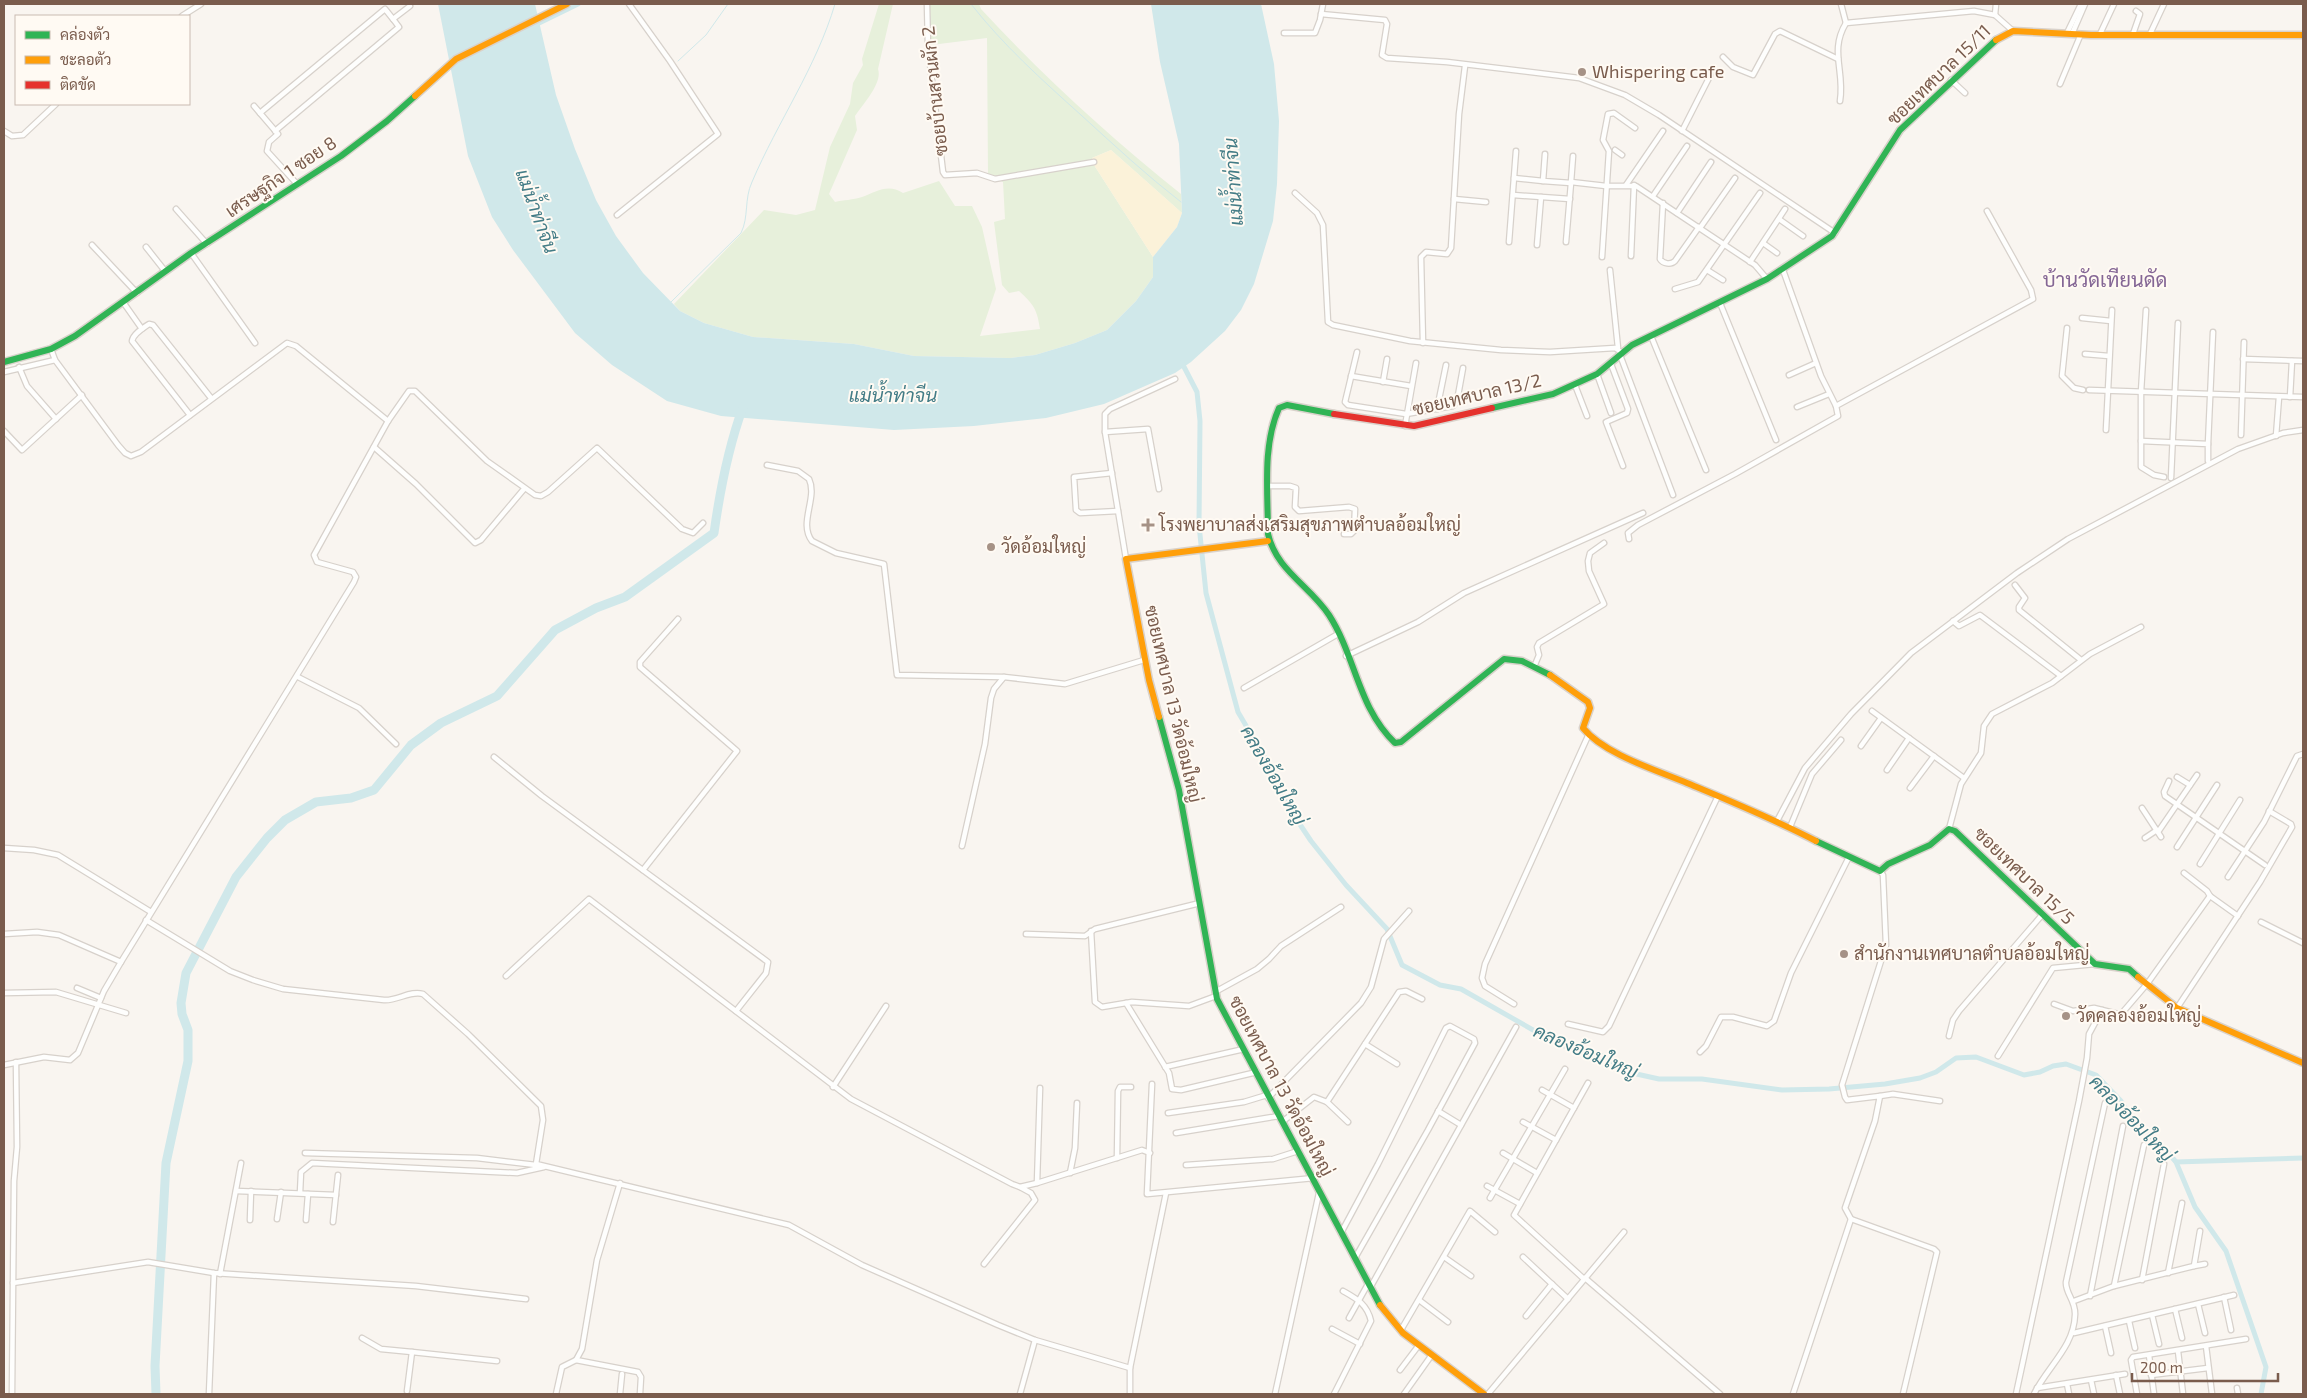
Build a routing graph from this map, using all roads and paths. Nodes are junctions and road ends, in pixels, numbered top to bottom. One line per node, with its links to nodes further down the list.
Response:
1 (201, 4): 17 (street)
2 (567, 4): 57 (street, เศรษฐกิจ 1 ซอย 8)
3 (628, 4): 74 (street)
4 (927, 4): 51 (street, ซอยบ้านสวนผัก 2)
5 (1323, 4): 16 (street)
6 (1842, 4): 20 (street)
7 (1953, 4): 15 (street)
8 (1996, 4): 18 (street)
9 (2081, 4): 23 (street)
10 (2085, 4): 23 (street)
11 (2114, 4): 25 (street)
12 (2164, 4): 27 (street)
13 (410, 6): 19 (street)
14 (2136, 11): 26 (street)
15 (1955, 12): 18 (street); 20 (street)
16 (1322, 14): 22 (street); 31 (street)
17 (184, 15)
18 (1996, 15): 21 (street)
19 (393, 19): 39 (street); 43 (street)
20 (1846, 23): 30 (street)
21 (2013, 30): 23 (street, ซอยเทศบาล 15/11); 33 (street, ซอยเทศบาล 15/11)
22 (1284, 33)
23 (2070, 33): 24 (street, ซอยเทศบาล 15/11)
24 (2081, 34): 25 (street, ซอยเทศบาล 15/11); 34 (street)
25 (2100, 34): 26 (street, ซอยเทศบาล 15/11)
26 (2133, 34): 27 (street, ซอยเทศบาล 15/11)
27 (2150, 34): 28 (street, ซอยเทศบาล 15/11)
28 (2303, 35)
29 (1723, 58): 30 (street)
30 (1838, 58): 36 (street)
31 (1465, 66): 41 (street); 66 (street)
32 (1711, 74): 41 (street)
33 (1951, 80): 35 (street); 77 (street, ซอยเทศบาล 15/11)
34 (2060, 84)
35 (1965, 92)
36 (1840, 101)
37 (55, 105): 42 (street)
38 (254, 106): 39 (street)
39 (260, 113): 43 (street)
40 (1636, 128): 45 (street)
41 (1682, 130): 77 (street)
42 (4, 131)
43 (275, 131): 57 (street)
44 (1663, 131): 58 (street)
45 (1606, 146): 49 (street); 60 (street)
46 (1687, 146): 64 (street)
47 (1516, 151): 53 (street)
48 (1545, 154): 55 (street)
49 (1622, 155)
50 (1573, 156): 56 (street)
51 (1094, 162)
52 (1711, 162): 73 (street)
53 (1514, 178): 55 (street); 63 (street)
54 (1735, 178): 76 (street)
55 (1543, 181): 56 (street)
56 (1571, 183): 60 (street); 67 (street)
57 (297, 184): 81 (street, เศรษฐกิจ 1 ซอย 8)
58 (1626, 185): 59 (street); 60 (street)
59 (1634, 185): 64 (street); 89 (street)
60 (1606, 186): 90 (street)
61 (1295, 193): 113 (street)
62 (1760, 193): 85 (street)
63 (1512, 195): 65 (street); 79 (street)
64 (1652, 196): 69 (street)
65 (1541, 197): 67 (street); 84 (street)
66 (1454, 199): 68 (street); 113 (street)
67 (1570, 199): 80 (street)
68 (1486, 202)
69 (1663, 203): 73 (street); 76 (street)
70 (176, 209): 81 (street)
71 (1785, 210): 75 (street)
72 (1987, 211): 152 (street)
73 (1677, 213): 76 (street)
74 (617, 215)
75 (1779, 219): 78 (street); 82 (street)
76 (1700, 228): 85 (street)
77 (1835, 233): 94 (street, ซอยเทศบาล 15/11)
78 (1803, 236)
79 (1509, 242)
80 (1566, 242)
81 (206, 244): 87 (street, เศรษฐกิจ 1 ซอย 8)
82 (1763, 244): 88 (street); 91 (street)
83 (92, 245): 99 (street)
84 (1538, 245)
85 (1725, 245): 91 (street); 93 (street)
86 (146, 247): 95 (street)
87 (191, 253): 95 (street, เศรษฐกิจ 1 ซอย 8); 112 (street)
88 (1777, 253)
89 (1631, 256)
90 (1602, 257)
91 (1750, 262): 96 (street)
92 (1610, 270): 115 (street)
93 (1707, 270): 97 (street); 98 (street)
94 (1783, 270): 96 (street, ซอยเทศบาล 15/11); 126 (street)
95 (165, 271): 99 (street, เศรษฐกิจ 1 ซอย 8)
96 (1767, 279): 101 (street, ซอยเทศบาล 15/11)
97 (1723, 280)
98 (1675, 289)
99 (137, 292): 100 (street, เศรษฐกิจ 1 ซอย 8)
100 (123, 302): 108 (street); 114 (street, เศรษฐกิจ 1 ซอย 8)
101 (1720, 303): 110 (street, ซอยเทศบาล 15/11); 168 (street)
102 (2112, 310): 105 (street)
103 (2146, 310): 142 (street)
104 (2082, 318): 105 (street)
105 (2111, 321): 118 (street)
106 (2178, 323): 143 (street)
107 (2066, 328): 139 (street)
108 (142, 329): 151 (street); 156 (street)
109 (2213, 332): 145 (street)
110 (1651, 336): 115 (street, ซอยเทศบาล 15/11); 176 (street)
111 (2244, 342): 120 (street)
112 (255, 343)
113 (1423, 343): 115 (street)
114 (51, 349): 121 (street); 124 (street, เศรษฐกิจ 1 ซอย 8)
115 (1619, 351): 127 (street, ซอยเทศบาล 13/2); 183 (street)
116 (1357, 352): 134 (street)
117 (2084, 354): 118 (street)
118 (2108, 356): 141 (street)
119 (1388, 359): 136 (street)
120 (2243, 359): 122 (street); 147 (street)
121 (55, 360): 129 (street); 146 (street)
122 (2292, 361): 123 (street); 149 (street)
123 (2303, 361)
124 (4, 362)
125 (1416, 363): 138 (street)
126 (1816, 363): 133 (street); 144 (street)
127 (1611, 364): 132 (street, ซอยเทศบาล 13/2); 175 (street)
128 (1446, 365): 154 (street)
129 (19, 367): 131 (street); 159 (street)
130 (1463, 368): 154 (street)
131 (4, 372)
132 (1597, 374): 137 (street, ซอยเทศบาล 13/2); 155 (street)
133 (1789, 375)
134 (1350, 376): 136 (street); 157 (street)
135 (1175, 380): 165 (street)
136 (1383, 382): 138 (street)
137 (1575, 385): 158 (street); 160 (street, ซอยเทศบาล 13/2)
138 (1411, 386): 160 (street)
139 (2083, 390)
140 (2089, 390): 141 (street)
141 (2108, 390): 142 (street); 162 (street)
142 (2141, 392): 143 (street); 169 (street)
143 (2175, 393): 145 (street); 170 (street)
144 (1829, 394): 152 (street); 153 (street)
145 (2210, 394): 147 (street); 171 (street)
146 (82, 395): 156 (street); 159 (street)
147 (2241, 395): 148 (street); 166 (street)
148 (2279, 396): 149 (street); 167 (street)
149 (2290, 397): 150 (street)
150 (2303, 397)
151 (211, 398): 156 (street); 161 (street)
152 (1836, 406): 188 (street)
153 (1797, 408)
154 (1437, 409): 160 (street)
155 (1611, 413)
156 (190, 415)
157 (1371, 415): 160 (street, ซอยเทศบาล 13/2); 160 (street); 180 (street, ซอยเทศบาล 13/2)
158 (1587, 416)
159 (56, 419): 164 (street)
160 (1406, 420)
161 (388, 421): 172 (street); 181 (street)
162 (2106, 430)
163 (2303, 430): 167 (street)
164 (4, 431)
165 (1105, 432): 177 (street); 182 (street)
166 (2241, 434)
167 (2276, 436): 194 (street)
168 (1776, 440)
169 (2141, 441): 170 (street); 178 (street)
170 (2173, 442): 171 (street); 179 (street)
171 (2208, 444): 173 (street)
172 (374, 447): 181 (street); 202 (street)
173 (2208, 461)
174 (767, 465): 203 (street)
175 (1623, 466)
176 (1706, 470)
177 (1112, 473): 184 (street); 184 (street)
178 (2164, 476)
179 (2171, 478)
180 (1269, 486): 187 (street); 189 (street, ซอยเทศบาล 13/2)
181 (524, 489): 186 (street)
182 (1159, 489)
183 (1673, 495)
184 (1118, 511): 191 (street)
185 (1643, 513): 198 (street)
186 (703, 523)
187 (1344, 534)
188 (1629, 539)
189 (1268, 541): 191 (street); 196 (street)
190 (1604, 543): 200 (street)
191 (1126, 558): 197 (street, ซอยเทศบาล 13 วัดอ้อมใหญ่)
192 (2015, 586): 199 (street)
193 (678, 619): 242 (street)
194 (1953, 621): 201 (street); 229 (street)
195 (2141, 627): 199 (street)
196 (1338, 634): 198 (street); 204 (street)
197 (1144, 660): 203 (street); 247 (street, ซอยเทศบาล 13 วัดอ้อมใหญ่)
198 (1348, 660): 200 (street)
199 (2081, 660): 201 (street)
200 (1534, 666): 207 (street)
201 (2061, 676): 218 (street)
202 (298, 677): 210 (street); 250 (street)
203 (1004, 677): 235 (street)
204 (1244, 688)
205 (1872, 711): 206 (street)
206 (1882, 718): 208 (street); 211 (street)
207 (1588, 736): 223 (street); 269 (street)
208 (1909, 738): 213 (street); 215 (street)
209 (1841, 740): 230 (street)
210 (396, 744)
211 (1862, 746)
212 (2303, 754): 227 (street)
213 (1934, 756): 218 (street); 222 (street)
214 (494, 758): 242 (street)
215 (1887, 770)
216 (2197, 775): 220 (street)
217 (2177, 777): 220 (street)
218 (1964, 778): 231 (street)
219 (2169, 781): 225 (street)
220 (2190, 785): 225 (street)
221 (2217, 785): 228 (street)
222 (1910, 788)
223 (1718, 796): 229 (street); 277 (street)
224 (2240, 800): 233 (street)
225 (2177, 805): 228 (street); 232 (street)
226 (2142, 808): 232 (street)
227 (2269, 811): 238 (street); 252 (street)
228 (2196, 818): 233 (street); 236 (street)
229 (1777, 821): 230 (street)
230 (1790, 827): 239 (street)
231 (1949, 829): 243 (street, ซอยเทศบาล 15/5); 251 (street, ซอยเทศบาล 15/5)
232 (2158, 833): 234 (street)
233 (2219, 834): 238 (street); 240 (street)
234 (2145, 838)
235 (962, 846)
236 (2177, 847)
237 (4, 848): 250 (street)
238 (2246, 852): 241 (street); 245 (street)
239 (1849, 857): 243 (street); 282 (street)
240 (2200, 864)
241 (2265, 865)
242 (642, 870): 275 (street)
243 (1880, 871): 298 (street)
244 (2184, 873): 246 (street)
245 (2228, 877)
246 (2210, 896): 252 (street); 262 (street)
247 (1200, 903): 255 (street); 265 (street, ซอยเทศบาล 13 วัดอ้อมใหญ่)
248 (1341, 907): 265 (street)
249 (1409, 911): 299 (street)
250 (151, 912): 253 (street)
251 (2042, 915): 260 (street, ซอยเทศบาล 15/5); 279 (street)
252 (2238, 916): 273 (street)
253 (146, 920): 259 (street); 325 (street)
254 (2260, 922): 258 (street)
255 (1092, 932): 257 (street); 268 (street)
256 (4, 934): 259 (street)
257 (1026, 934)
258 (2303, 943)
259 (121, 962): 266 (street)
260 (2096, 964): 262 (street); 283 (street)
261 (506, 976): 275 (street)
262 (2148, 984): 273 (street); 274 (street)
263 (77, 988): 266 (street)
264 (4, 993): 271 (street)
265 (1216, 994): 268 (street); 281 (street, ซอยเทศบาล 13 วัดอ้อมใหญ่)
266 (101, 998): 271 (street)
267 (1422, 999): 280 (street)
268 (1126, 1004): 288 (street)
269 (1514, 1004)
270 (2054, 1004): 274 (street)
271 (98, 1005): 276 (street); 284 (street)
272 (886, 1006): 293 (street)
273 (2177, 1008): 285 (street)
274 (2102, 1010): 436 (street)
275 (736, 1011): 293 (street)
276 (126, 1013)
277 (1568, 1024)
278 (1516, 1027): 310 (street)
279 (1949, 1036)
280 (1365, 1044): 286 (street); 301 (street)
281 (1244, 1049): 288 (street); 290 (street, ซอยเทศบาล 13 วัดอ้อมใหญ่)
282 (1700, 1052)
283 (1998, 1056)
284 (16, 1062): 287 (street); 366 (street)
285 (2303, 1063)
286 (1397, 1064)
287 (4, 1065)
288 (1166, 1067): 290 (street)
289 (1565, 1068): 297 (street)
290 (1256, 1072): 299 (street, ซอยเทศบาล 13 วัดอ้อมใหญ่)
291 (1588, 1082): 304 (street)
292 (1152, 1084): 318 (street)
293 (833, 1087): 332 (street)
294 (1131, 1087): 320 (street)
295 (1040, 1088): 331 (street)
296 (1542, 1090): 297 (street)
297 (1550, 1094): 304 (street); 312 (street)
298 (1880, 1096): 300 (street); 347 (street)
299 (1268, 1097): 306 (street); 307 (street, ซอยเทศบาล 13 วัดอ้อมใหญ่)
300 (1940, 1101)
301 (1327, 1102): 307 (street); 308 (street)
302 (1078, 1103): 326 (street)
303 (2104, 1103): 378 (street)
304 (1574, 1108): 314 (street)
305 (1438, 1112): 310 (street); 354 (street); 356 (street)
306 (1168, 1113)
307 (1281, 1119): 313 (street); 316 (street, ซอยเทศบาล 13 วัดอ้อมใหญ่)
308 (1348, 1122)
309 (1523, 1122): 312 (street)
310 (1461, 1125): 368 (street)
311 (2123, 1126): 372 (street)
312 (1531, 1127): 314 (street); 321 (street)
313 (1176, 1133)
314 (1556, 1140): 327 (street)
315 (2144, 1145): 369 (street)
316 (1298, 1150): 324 (street); 329 (street, ซอยเทศบาล 13 วัดอ้อมใหญ่)
317 (305, 1153): 325 (street)
318 (1150, 1153): 320 (street); 340 (street)
319 (1503, 1153): 321 (street)
320 (1117, 1158): 326 (street)
321 (1512, 1159): 327 (street); 334 (street)
322 (241, 1163): 335 (street)
323 (2164, 1164): 365 (street)
324 (1186, 1165)
325 (536, 1166): 330 (street); 339 (street)
326 (1070, 1173): 331 (street)
327 (1537, 1173): 345 (street)
328 (338, 1175): 342 (street)
329 (1314, 1178): 338 (street, ซอยเทศบาล 13 วัดอ้อมใหญ่); 340 (street)
330 (620, 1183): 395 (street); 406 (street)
331 (1037, 1183): 332 (street)
332 (1020, 1186): 358 (street)
333 (1487, 1186): 334 (street)
334 (1495, 1190): 343 (street); 345 (street)
335 (236, 1191): 336 (street); 362 (street)
336 (251, 1191): 337 (street); 348 (street)
337 (281, 1192): 339 (street); 346 (street)
338 (1320, 1192): 354 (street, ซอยเทศบาล 13 วัดอ้อมใหญ่); 428 (street)
339 (300, 1193): 341 (street)
340 (1166, 1193): 408 (street)
341 (308, 1194): 342 (street); 349 (street)
342 (336, 1195): 350 (street)
343 (1490, 1198)
344 (2182, 1203): 361 (street)
345 (1520, 1204): 364 (street)
346 (277, 1219)
347 (1851, 1219): 434 (street); 435 (street)
348 (250, 1220)
349 (306, 1220)
350 (333, 1222)
351 (2200, 1231): 360 (street)
352 (1495, 1232): 355 (street)
353 (1624, 1232): 364 (street)
354 (1340, 1233): 356 (street, ซอยเทศบาล 13 วัดอ้อมใหญ่)
355 (1444, 1257): 363 (street); 377 (street)
356 (1355, 1258): 368 (street, ซอยเทศบาล 13 วัดอ้อมใหญ่)
357 (1523, 1258): 367 (street)
358 (984, 1264)
359 (2205, 1264): 360 (street)
360 (2194, 1266): 361 (street)
361 (2168, 1273): 365 (street)
362 (217, 1274): 366 (street); 375 (street); 421 (street)
363 (1471, 1276)
364 (1584, 1279): 373 (street); 433 (street)
365 (2142, 1280): 369 (street)
366 (13, 1283): 422 (street)
367 (1552, 1284): 373 (street); 382 (street)
368 (1369, 1286): 376 (street); 388 (street, ซอยเทศบาล 13 วัดอ้อมใหญ่)
369 (2114, 1286): 372 (street)
370 (1343, 1291): 376 (street)
371 (2234, 1295): 374 (street)
372 (2090, 1296): 378 (street)
373 (1568, 1298): 432 (street)
374 (2224, 1298): 379 (street); 389 (street)
375 (526, 1299)
376 (1360, 1300): 383 (street); 396 (street)
377 (1419, 1300): 385 (street); 388 (street)
378 (2074, 1301): 390 (street)
379 (2198, 1304): 380 (street); 391 (street)
380 (2175, 1309): 381 (street); 393 (street)
381 (2152, 1315): 384 (street); 397 (street)
382 (1526, 1316)
383 (1349, 1318)
384 (2129, 1320): 386 (street); 400 (street)
385 (1448, 1322)
386 (2104, 1326): 390 (street); 403 (street)
387 (1332, 1329): 396 (street)
388 (1400, 1330): 398 (street, ซอยเทศบาล 13 วัดอ้อมใหญ่)
389 (2231, 1330)
390 (2074, 1333): 418 (street)
391 (2206, 1333)
392 (362, 1338): 402 (street)
393 (2182, 1338)
394 (2246, 1339): 399 (street)
395 (1036, 1340): 408 (street); 426 (street)
396 (1360, 1344): 429 (street)
397 (2159, 1344)
398 (1419, 1345): 405 (street, ซอยเทศบาล 13 วัดอ้อมใหญ่); 410 (street)
399 (2206, 1346): 401 (street); 409 (street)
400 (2135, 1348)
401 (2178, 1351): 404 (street); 411 (street)
402 (412, 1352): 407 (street); 420 (street)
403 (2111, 1353)
404 (2149, 1355): 414 (street); 441 (street)
405 (1431, 1356): 430 (street); 431 (street, ซอยเทศบาล 13 วัดอ้อมใหญ่)
406 (576, 1360): 423 (street); 425 (street)
407 (497, 1361)
408 (1130, 1368): 427 (street)
409 (2208, 1368): 411 (street); 444 (street)
410 (1400, 1370)
411 (2180, 1371): 414 (street); 443 (street)
412 (622, 1374): 424 (street)
413 (2125, 1374): 415 (street)
414 (2151, 1374): 442 (street)
415 (2116, 1375): 416 (street); 440 (street)
416 (2091, 1380): 417 (street); 439 (street)
417 (2067, 1384): 418 (street); 438 (street)
418 (2037, 1388): 437 (street)
419 (2237, 1388): 445 (street)
420 (407, 1391)
421 (209, 1392)
422 (12, 1394)
423 (556, 1394)
424 (620, 1394)
425 (640, 1394)
426 (1020, 1394)
427 (1130, 1394)
428 (1275, 1394)
429 (1334, 1394)
430 (1404, 1394)
431 (1484, 1394)
432 (1488, 1394)
433 (1720, 1394)
434 (1794, 1394)
435 (1903, 1394)
436 (2016, 1394)
437 (2034, 1394)
438 (2069, 1394)
439 (2094, 1394)
440 (2120, 1394)
441 (2137, 1394)
442 (2154, 1394)
443 (2183, 1394)
444 (2212, 1394)
445 (2238, 1394)

